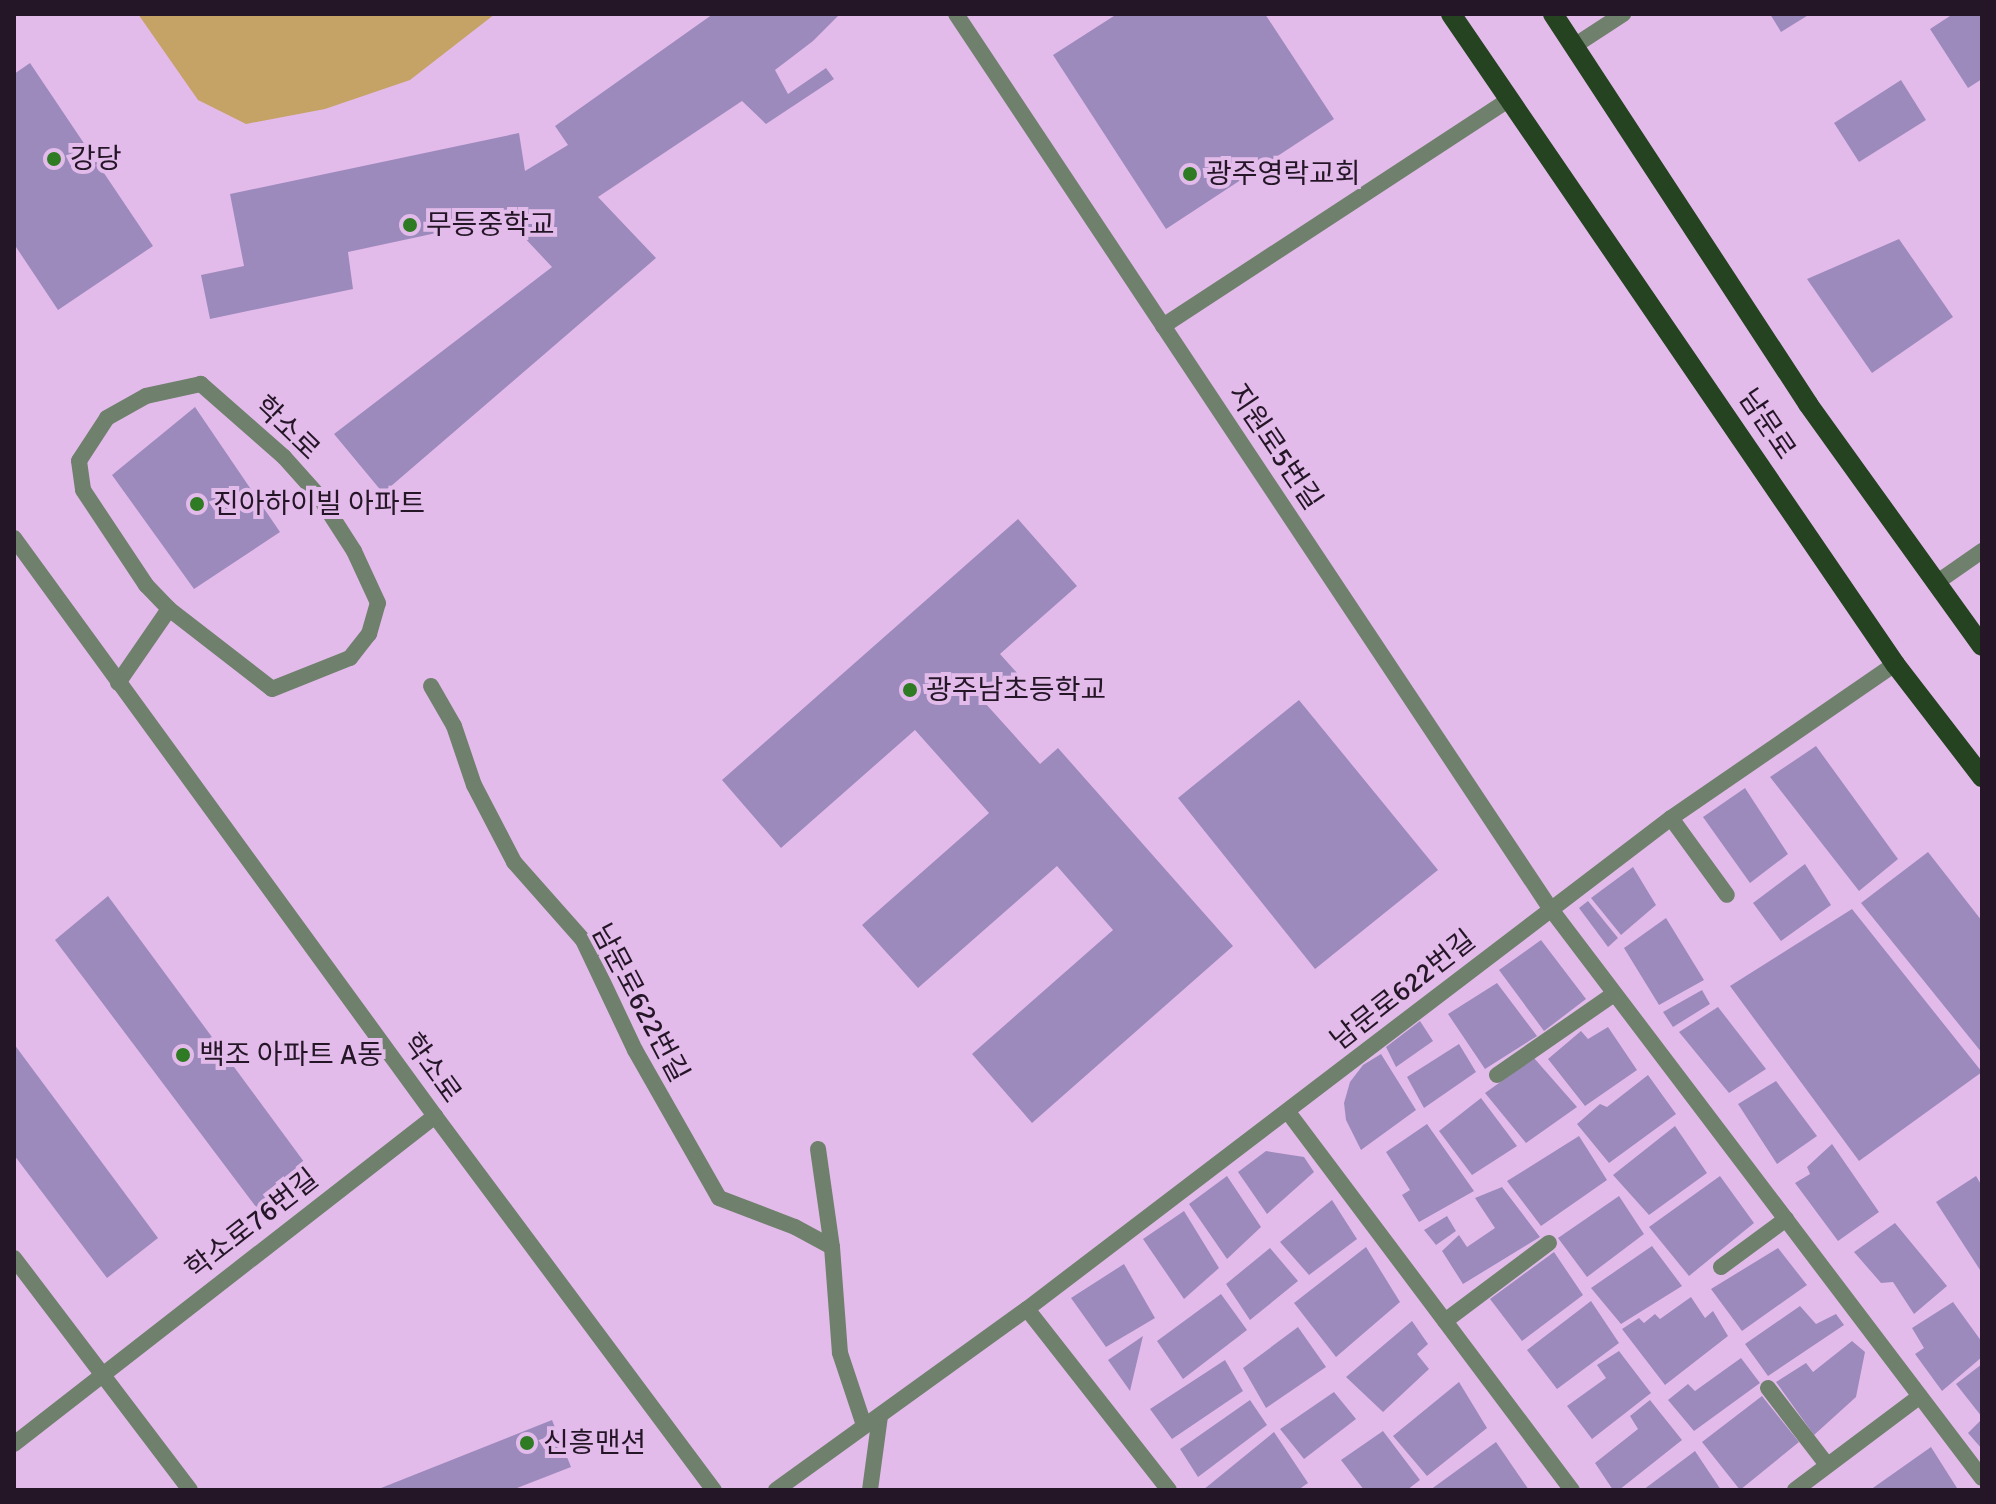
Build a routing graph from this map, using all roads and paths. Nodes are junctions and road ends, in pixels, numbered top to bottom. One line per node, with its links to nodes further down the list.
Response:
1 (956, 14): 7 (street, 지원로5번길)
2 (1451, 14): 6 (main road, 남문로)
3 (1553, 14): 5 (main road, 남문로)
4 (1623, 14): 5 (street)
5 (1574, 46): 10 (main road, 남문로)
6 (1508, 100): 7 (street); 13 (main road, 남문로)
7 (1163, 326): 19 (street, 지원로5번길)
8 (14, 538): 14 (street, 학소로)
9 (1982, 551): 10 (street)
10 (1936, 583): 12 (main road, 남문로)
11 (169, 609): 11 (street, 학소로); 14 (street)
12 (1982, 646)
13 (1895, 664): 16 (main road, 남문로); 17 (street, 남문로622번길)
14 (118, 683): 23 (street, 학소로)
15 (431, 686): 27 (street, 남문로622번길)
16 (1982, 777)
17 (1671, 818): 18 (street); 19 (street, 남문로622번길)
18 (1727, 895)
19 (1550, 908): 20 (street); 22 (street, 남문로622번길)
20 (1614, 994): 21 (street); 25 (street)
21 (1497, 1075)
22 (1288, 1112): 30 (street, 남문로622번길); 31 (street)
23 (435, 1116): 32 (street, 학소로76번길); 40 (street, 학소로)
24 (818, 1149): 27 (street)
25 (1786, 1219): 29 (street); 34 (street)
26 (1549, 1243): 31 (street)
27 (832, 1247): 36 (street)
28 (14, 1258): 32 (street)
29 (1721, 1267)
30 (1027, 1309): 35 (street, 남문로622번길); 44 (street)
31 (1445, 1321): 45 (street)
32 (100, 1373): 37 (street, 학소로76번길); 41 (street)
33 (1768, 1388): 38 (street)
34 (1920, 1396): 38 (street); 39 (street)
35 (880, 1416): 36 (street, 남문로622번길); 43 (street)
36 (864, 1425): 42 (street, 남문로622번길)
37 (14, 1444)
38 (1827, 1465): 46 (street)
39 (1982, 1478)
40 (707, 1488)
41 (190, 1490)
42 (776, 1490)
43 (870, 1490)
44 (1169, 1490)
45 (1572, 1490)
46 (1795, 1490)

